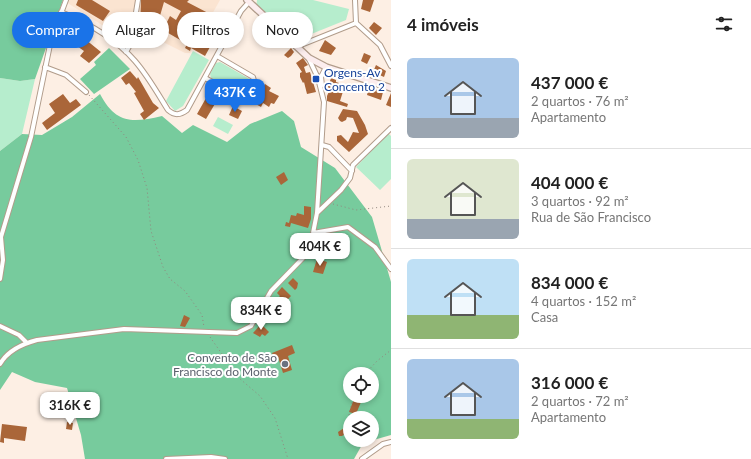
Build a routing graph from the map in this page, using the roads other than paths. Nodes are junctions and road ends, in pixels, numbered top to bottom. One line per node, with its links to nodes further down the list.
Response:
1 (66, 0): 5 (street)
2 (138, 0): 12 (street)
3 (355, 0): 7 (street)
4 (248, 1): 6 (street); 13 (street)
5 (61, 12)
6 (259, 12)
7 (356, 23): 9 (street); 16 (street)
8 (94, 28): 12 (street)
9 (313, 40)
10 (50, 48): 17 (street)
11 (297, 48): 14 (street)
12 (126, 52): 19 (street)
13 (217, 56): 19 (street); 19 (street)
14 (309, 58): 15 (street); 20 (street)
15 (319, 64): 18 (street); 20 (street)
16 (391, 66)
17 (45, 67): 23 (street); 30 (street)
18 (326, 67): 21 (street); 22 (street)
19 (205, 78)
20 (318, 78): 22 (street)
21 (391, 88)
22 (322, 90): 25 (street)
23 (88, 93)
24 (391, 130): 26 (street)
25 (322, 145): 26 (street); 27 (street)
26 (352, 171): 27 (street)
27 (317, 213): 28 (street)
28 (313, 234): 29 (street); 32 (street)
29 (391, 269)
30 (0, 278)
31 (0, 326): 32 (street)
32 (27, 343): 33 (street)
33 (0, 364)
34 (391, 442): 38 (street)
35 (187, 458): 36 (street); 37 (street)
36 (166, 459)
37 (225, 459)
38 (362, 459)

